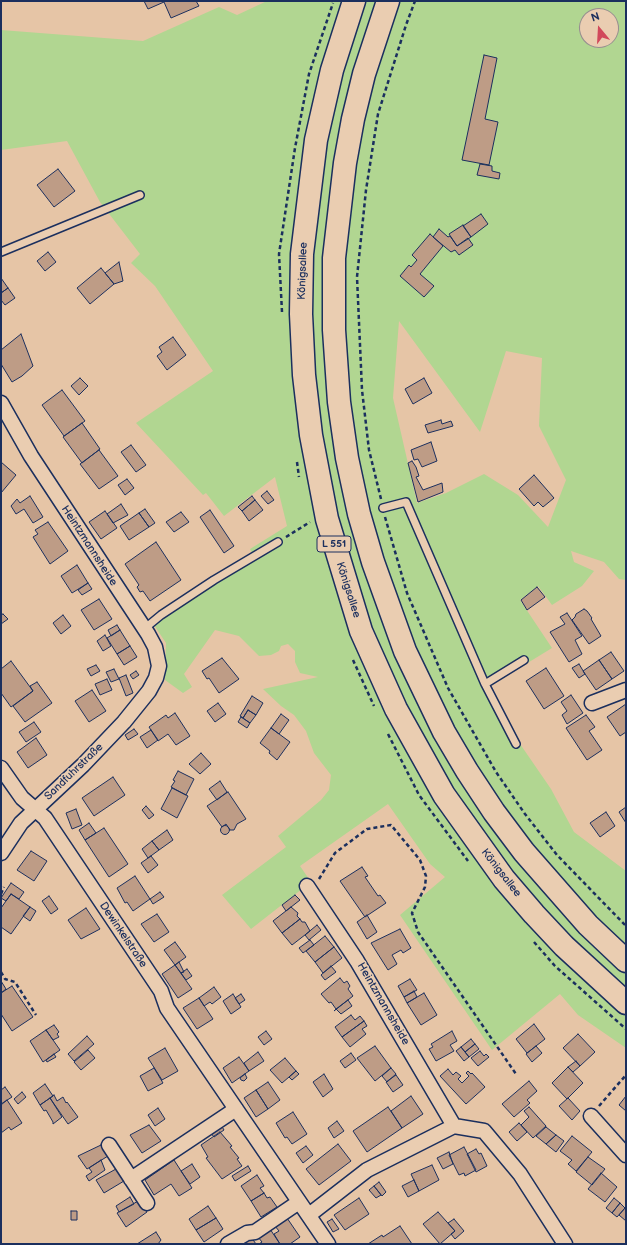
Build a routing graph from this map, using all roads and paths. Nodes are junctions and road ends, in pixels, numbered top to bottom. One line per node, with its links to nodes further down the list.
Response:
1 (354, 1): 26 (main road, Königsallee / L 551)
2 (388, 1): 24 (main road, L 551)
3 (415, 1): 7 (path)
4 (140, 195): 5 (lane)
5 (1, 252)
6 (1, 403): 9 (street, Heintzmannsheide)
7 (383, 508): 11 (lane); 23 (path)
8 (278, 542): 9 (lane)
9 (144, 629): 13 (street, Heintzmannsheide)
10 (524, 660): 11 (lane)
11 (485, 684): 15 (lane)
12 (626, 690): 14 (street)
13 (149, 692): 17 (street, Sandfuhrstraße)
14 (592, 703)
15 (516, 744)
16 (1, 768): 17 (street, Dewinkelstraße)
17 (35, 810): 18 (street, Sandfuhrstraße); 30 (street, Dewinkelstraße)
18 (1, 853)
19 (322, 884): 28 (path)
20 (4, 886): 22 (path)
21 (307, 886): 32 (street, Heintzmannsheide)
22 (1, 894)
23 (626, 926)
24 (626, 961)
25 (1, 972): 27 (path)
26 (626, 1003)
27 (36, 1015)
28 (516, 1074)
29 (626, 1075): 31 (path)
30 (236, 1109): 35 (street); 36 (street, Dewinkelstraße)
31 (591, 1116): 34 (street)
32 (454, 1126): 38 (street); 41 (street)
33 (109, 1145): 35 (street)
34 (626, 1155)
35 (131, 1179): 37 (street)
36 (299, 1202): 38 (street, Dewinkelstraße); 39 (street)
37 (147, 1203)
38 (309, 1215): 40 (street, Dewinkelstraße)
39 (228, 1244)
40 (328, 1244)
41 (565, 1244)

